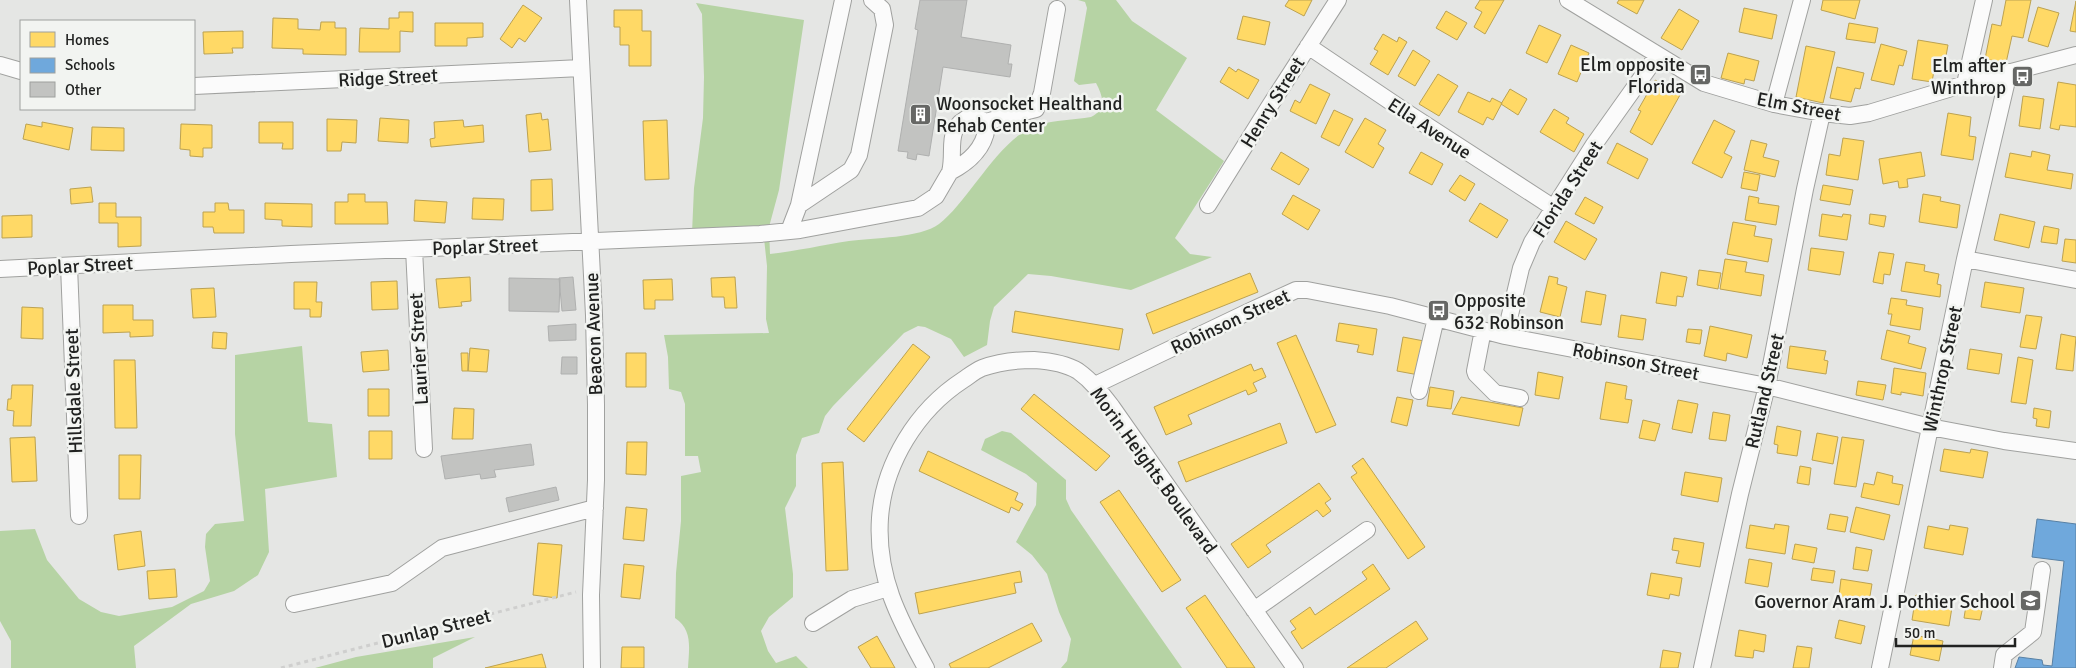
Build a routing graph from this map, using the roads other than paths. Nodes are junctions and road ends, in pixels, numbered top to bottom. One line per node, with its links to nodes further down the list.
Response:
1 (578, 0): 13 (street, Beacon Avenue)
2 (842, 0): 22 (street)
3 (872, 0): 22 (street)
4 (1338, 0): 9 (street, Henry Street)
5 (1568, 0): 11 (street, Elm Street)
6 (1802, 0): 18 (street)
7 (1984, 0): 16 (street)
8 (1056, 9): 20 (street)
9 (1308, 46): 23 (street, Henry Street); 24 (street, Ella Avenue)
10 (2076, 55): 15 (street, Elm Street)
11 (1657, 56): 18 (street, Elm Street); 24 (street, Florida Street)
12 (0, 65): 14 (street)
13 (582, 68): 17 (street, Ridge Street); 26 (street, Beacon Avenue)
14 (20, 71)
15 (2009, 72): 16 (street, Elm Street); 28 (street, Winthrop Street)
16 (1965, 84): 19 (street, Elm Street)
17 (195, 86)
18 (1774, 104): 19 (street, Elm Street)
19 (1822, 113): 36 (street, Rutland Street)
20 (984, 122): 21 (street, Poplar Street); 21 (street, Poplar Street)
21 (950, 172): 25 (street, Poplar Street)
22 (799, 205): 25 (street)
23 (1208, 206)
24 (1554, 208): 34 (street, Florida Street)
25 (788, 231): 26 (street, Poplar Street)
26 (589, 242): 27 (street, Poplar Street); 42 (street, Beacon Avenue)
27 (414, 249): 29 (street, Poplar Street); 40 (street, Laurier Street)
28 (1965, 259): 31 (street); 39 (street, Winthrop Street)
29 (69, 266): 30 (street, Poplar Street); 43 (street, Hillsdale Street)
30 (0, 269)
31 (2076, 280)
32 (1436, 318): 33 (street, Robinson Street); 35 (street, Robinson Street); 37 (street)
33 (1483, 330): 34 (street, Robinson Street); 38 (street)
34 (1505, 336): 36 (street, Robinson Street)
35 (1095, 385): 46 (street, Morin Heights Boulevard); 48 (street, Morin Heights Boulevard)
36 (1767, 386): 39 (street, Robinson Street); 53 (street, Rutland Street)
37 (1419, 391)
38 (1520, 398)
39 (1930, 427): 41 (street, Robinson Street); 54 (street, Winthrop Street)
40 (424, 450)
41 (2076, 451)
42 (595, 508): 47 (street); 50 (street, Beacon Avenue)
43 (79, 516)
44 (1367, 530): 48 (street)
45 (2042, 570): 55 (street)
46 (888, 588): 49 (street); 51 (street, Morin Heights Boulevard)
47 (294, 604)
48 (1254, 610): 52 (street, Morin Heights Boulevard)
49 (813, 623)
50 (592, 668)
51 (926, 668)
52 (1296, 668)
53 (1702, 668)
54 (1880, 668)
55 (2002, 668)

